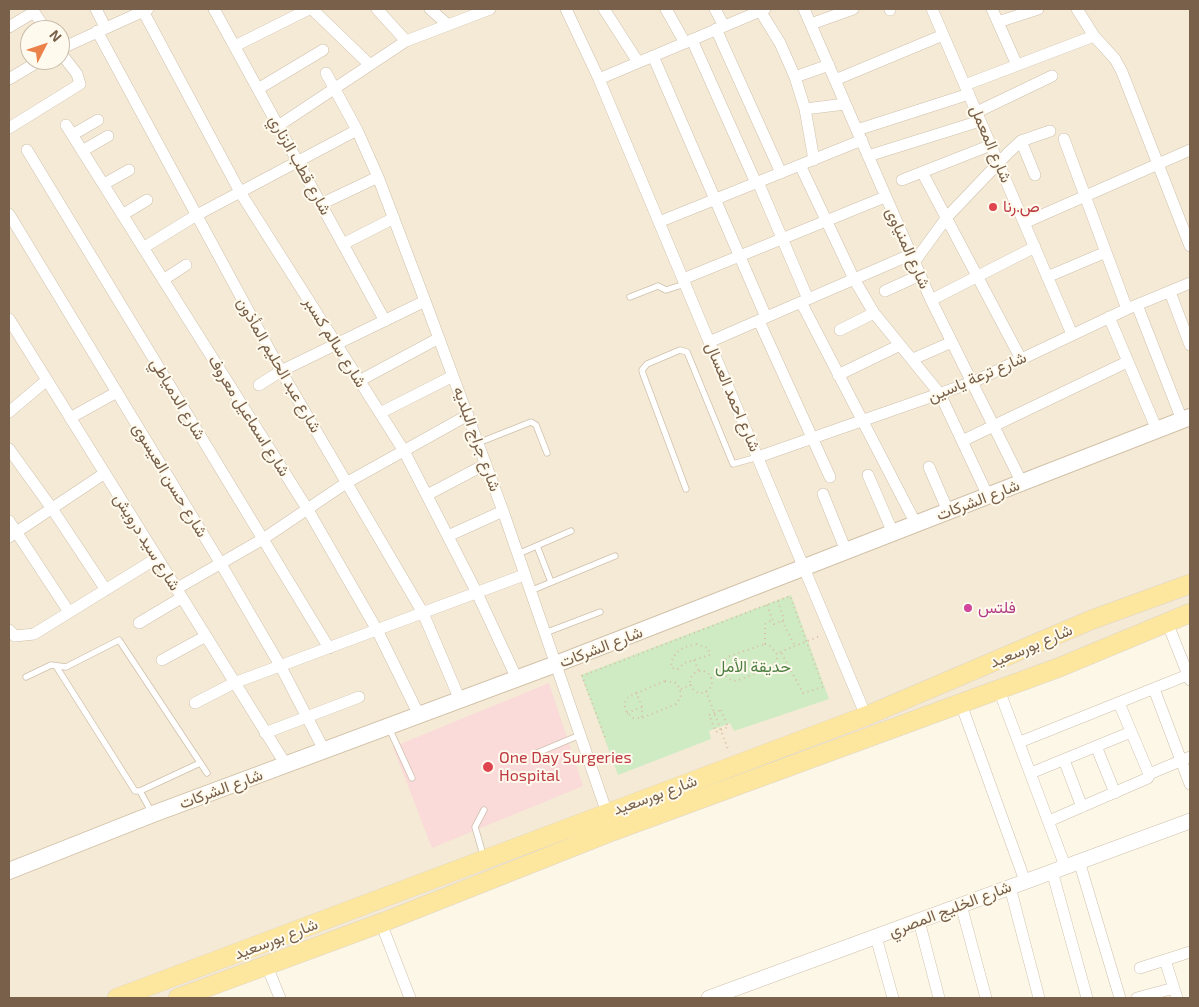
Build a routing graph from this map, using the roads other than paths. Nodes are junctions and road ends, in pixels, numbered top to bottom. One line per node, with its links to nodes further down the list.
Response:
1 (96, 9): 26 (street, شارع عبد الحليم المأذون)
2 (214, 9): 32 (street, شارع قطب الزناري)
3 (311, 9): 32 (street); 37 (street)
4 (377, 9): 29 (street)
5 (430, 9): 22 (street)
6 (490, 9): 20 (street)
7 (566, 9): 45 (street, شارع احمد العسال)
8 (604, 9): 35 (street)
9 (666, 9): 30 (street)
10 (715, 9): 25 (street)
11 (804, 9): 23 (street, شارع المنياوى)
12 (853, 9): 23 (street)
13 (932, 9): 27 (street, شارع المعمل)
14 (992, 9): 21 (street)
15 (1038, 9): 21 (street)
16 (1077, 9): 28 (street)
17 (33, 10): 24 (street)
18 (145, 10): 26 (street); 82 (street, شارع سالم كسبر)
19 (761, 10): 25 (street); 43 (street)
20 (470, 12): 22 (street)
21 (998, 22): 39 (street)
22 (447, 24): 29 (street)
23 (811, 24): 38 (street, شارع المنياوى)
24 (9, 27)
25 (720, 27): 30 (street); 76 (street)
26 (101, 29): 31 (street); 90 (street, شارع عبد الحليم المأذون)
27 (943, 35): 46 (street); 49 (street, شارع المعمل)
28 (1094, 36): 39 (street); 73 (street)
29 (406, 41): 37 (street)
30 (688, 41): 34 (street); 80 (street)
31 (70, 46)
32 (235, 46): 48 (street, شارع قطب الزناري)
33 (323, 50): 48 (street)
34 (653, 56): 35 (street); 86 (street)
35 (638, 62): 45 (street)
36 (70, 65): 56 (street)
37 (370, 65): 47 (street)
38 (829, 65): 43 (street); 46 (street, شارع المنياوى)
39 (1017, 65): 49 (street)
40 (24, 70): 44 (street)
41 (326, 73): 47 (street, شارع جراج البلديه)
42 (1052, 76): 52 (street)
43 (795, 77): 51 (street)
44 (9, 79)
45 (599, 79): 94 (street, شارع احمد العسال)
46 (835, 80): 50 (street, شارع المنياوى)
47 (336, 88): 55 (street); 57 (street, شارع جراج البلديه)
48 (258, 89): 55 (street, شارع قطب الزناري)
49 (967, 89): 52 (street, شارع المعمل); 60 (street)
50 (845, 104): 51 (street); 60 (street, شارع المنياوى)
51 (805, 109): 69 (street)
52 (979, 116): 64 (street, شارع المعمل); 68 (street)
53 (98, 120): 59 (street)
54 (66, 124): 59 (street, شارع اسماعيل معروف)
55 (278, 126): 70 (street, شارع قطب الزناري)
56 (9, 128)
57 (357, 130): 70 (street); 78 (street, شارع جراج البلديه)
58 (1050, 131): 63 (street)
59 (72, 135): 66 (street, شارع اسماعيل معروف)
60 (859, 135): 68 (street, شارع المنياوى); 69 (street)
61 (108, 136): 66 (street)
62 (1064, 138): 83 (street)
63 (1021, 141): 71 (street); 77 (street)
64 (991, 145): 71 (street, شارع المعمل); 75 (street)
65 (27, 150): 180 (street, شارع الدمياطي)
66 (82, 151): 81 (street, شارع اسماعيل معروف)
67 (1190, 151): 73 (street)
68 (868, 156): 84 (street, شارع المنياوى)
69 (814, 160): 72 (street)
70 (298, 162): 82 (street); 87 (street, شارع قطب الزناري)
71 (999, 163): 91 (street); 95 (street, شارع المعمل)
72 (800, 165): 76 (street); 93 (street)
73 (1158, 165): 83 (street); 98 (street)
74 (129, 170): 81 (street)
75 (922, 172): 79 (street); 91 (street)
76 (782, 173): 80 (street)
77 (1036, 175)
78 (378, 177): 87 (street); 92 (street, شارع جراج البلديه)
79 (902, 180)
80 (757, 183): 86 (street); 96 (street)
81 (104, 184): 89 (street, شارع اسماعيل معروف)
82 (240, 192): 90 (street); 129 (street, شارع سالم كسبر)
83 (1085, 195): 95 (street); 101 (street)
84 (886, 197): 93 (street); 103 (street, شارع المنياوى)
85 (147, 200): 89 (street)
86 (714, 200): 94 (street); 102 (street)
87 (321, 204): 97 (street, شارع قطب الزناري)
88 (9, 214): 142 (street, شارع حسن العيسوى)
89 (122, 215): 99 (street, شارع اسماعيل معروف)
90 (195, 216): 99 (street); 135 (street, شارع عبد الحليم المأذون)
91 (947, 217): 103 (street); 106 (street)
92 (394, 218): 97 (street); 117 (street, شارع جراج البلديه)
93 (825, 221): 96 (street); 108 (street)
94 (659, 222): 110 (street, شارع احمد العسال)
95 (1024, 223): 100 (street, شارع المعمل)
96 (782, 238): 102 (street); 115 (street)
97 (343, 244): 123 (street, شارع قطب الزناري)
98 (1190, 246)
99 (143, 248): 109 (street, شارع اسماعيل معروف)
100 (1035, 248): 106 (street); 107 (street, شارع المعمل)
101 (1106, 252): 107 (street); 118 (street)
102 (739, 256): 110 (street); 122 (street)
103 (913, 258): 105 (street, شارع المنياوى); 108 (street)
104 (186, 265): 109 (street)
105 (920, 275): 112 (street); 116 (street, شارع المنياوى)
106 (978, 276): 116 (street); 133 (street)
107 (1047, 277): 125 (street, شارع المعمل)
108 (854, 279): 115 (street); 119 (street)
109 (163, 280): 171 (street, شارع اسماعيل معروف)
110 (684, 281): 114 (lane); 127 (street, شارع احمد العسال)
111 (1190, 284): 113 (street, شارع ترعة ياسين)
112 (885, 291)
113 (1170, 292): 118 (street, شارع ترعة ياسين); 131 (street)
114 (630, 297)
115 (805, 300): 122 (street); 136 (street)
116 (931, 300): 128 (street, شارع المنياوى)
117 (425, 301): 123 (street); 126 (street, شارع جراج البلديه)
118 (1132, 307): 120 (street, شارع ترعة ياسين); 148 (street)
119 (874, 313): 124 (street); 130 (street)
120 (1110, 317): 125 (street, شارع ترعة ياسين); 134 (street)
121 (9, 319): 138 (street, شارع سيد درويش)
122 (763, 319): 127 (street); 152 (street)
123 (385, 321): 129 (street)
124 (840, 330)
125 (1072, 334): 133 (street, شارع ترعة ياسين)
126 (439, 338): 137 (street, شارع جراج البلديه); 139 (street)
127 (709, 342): 158 (street, شارع احمد العسال)
128 (952, 342): 132 (street); 140 (street, شارع المنياوى)
129 (338, 345): 135 (street); 139 (street, شارع سالم كسبر)
130 (900, 345): 132 (street); 136 (street)
131 (1190, 345)
132 (913, 359): 143 (street)
133 (1021, 359): 140 (street, شارع ترعة ياسين)
134 (1127, 362): 150 (street); 151 (street)
135 (281, 371): 141 (street); 164 (street, شارع عبد الحليم المأذون)
136 (838, 374): 149 (street)
137 (454, 376): 145 (street); 146 (street, شارع جراج البلديه)
138 (47, 380): 144 (street); 147 (street, شارع سيد درويش)
139 (359, 381): 145 (street, شارع سالم كسبر)
140 (973, 382): 143 (street, شارع ترعة ياسين); 150 (street, شارع المنياوى)
141 (259, 385)
142 (117, 392): 147 (street); 186 (street, شارع حسن العيسوى)
143 (940, 394): 149 (street, شارع ترعة ياسين); 153 (street)
144 (9, 412)
145 (380, 413): 156 (street, شارع سالم كسبر)
146 (468, 415): 154 (street, شارع جراج البلديه); 156 (street)
147 (70, 418): 161 (street, شارع سيد درويش)
148 (1186, 419): 151 (main road, شارع الشركات)
149 (862, 422): 152 (street, شارع ترعة ياسين); 175 (street)
150 (994, 426): 153 (street); 165 (street, شارع المنياوى)
151 (1157, 430): 165 (main road, شارع الشركات)
152 (813, 439): 158 (street, شارع ترعة ياسين); 163 (street)
153 (962, 441): 169 (street)
154 (478, 443): 157 (lane); 159 (street, شارع جراج البلديه)
155 (9, 450): 170 (street)
156 (404, 451): 164 (street); 168 (street, شارع سالم كسبر)
157 (547, 453)
158 (758, 457): 166 (lane); 187 (street, شارع احمد العسال)
159 (486, 464): 168 (street); 172 (street, شارع جراج البلديه)
160 (928, 467): 173 (street)
161 (104, 474): 170 (street); 185 (street, شارع سيد درويش)
162 (868, 476): 177 (street)
163 (830, 477)
164 (346, 483): 171 (street); 197 (street, شارع عبد الحليم المأذون)
165 (1022, 483): 169 (main road, شارع الشركات)
166 (686, 489)
167 (823, 494): 182 (street)
168 (427, 495): 179 (street, شارع سالم كسبر)
169 (988, 496): 173 (main road, شارع الشركات)
170 (53, 510): 178 (street); 191 (street)
171 (308, 510): 180 (street); 203 (street, شارع اسماعيل معروف)
172 (504, 511): 179 (street); 183 (street, شارع جراج البلديه)
173 (948, 512): 175 (main road, شارع الشركات)
174 (9, 521): 178 (street)
175 (916, 524): 177 (main road, شارع الشركات)
176 (571, 531): 181 (lane)
177 (893, 533): 182 (main road, شارع الشركات)
178 (12, 534): 195 (street)
179 (448, 536): 194 (street, شارع سالم كسبر)
180 (263, 539): 186 (street); 207 (street, شارع الدمياطي)
181 (537, 546): 183 (lane); 189 (lane)
182 (846, 551): 187 (main road, شارع الشركات)
183 (518, 554): 188 (street, شارع جراج البلديه)
184 (615, 556): 189 (lane)
185 (157, 558): 191 (street); 193 (street, شارع سيد درويش)
186 (221, 564): 193 (street); 212 (street, شارع حسن العيسوى)
187 (804, 568): 210 (main road, شارع الشركات); 226 (street, شارع احمد العسال)
188 (524, 575): 192 (street, شارع جراج البلديه); 194 (street)
189 (551, 582): 192 (lane)
190 (1190, 584): 199 (main road, شارع بورسعيد)
191 (106, 590): 195 (street)
192 (530, 591): 204 (street, شارع جراج البلديه)
193 (179, 593): 201 (street); 205 (street, شارع سيد درويش)
194 (477, 593): 197 (street); 216 (street, شارع سالم كسبر)
195 (69, 612): 202 (street)
196 (600, 612): 204 (lane)
197 (424, 613): 203 (street); 221 (street, شارع عبد الحليم المأذون)
198 (1190, 613): 200 (main road, شارع بورسعيد)
199 (1092, 620): 206 (main road, شارع بورسعيد); 208 (main road)
200 (1168, 622): 208 (main road, شارع بورسعيد); 214 (street)
201 (139, 623)
202 (9, 630)
203 (377, 630): 207 (street); 225 (street, شارع اسماعيل معروف)
204 (545, 633): 210 (street, شارع جراج البلديه)
205 (206, 636): 209 (street); 217 (street, شارع سيد درويش)
206 (1051, 637): 213 (main road); 226 (main road, شارع بورسعيد)
207 (330, 648): 212 (street)
208 (1103, 649): 213 (main road, شارع بورسعيد)
209 (162, 660)
210 (556, 664): 216 (main road, شارع الشركات); 231 (street, شارع جراج البلديه)
211 (56, 666): 215 (lane); 238 (lane); 245 (lane)
212 (281, 667): 217 (street); 227 (street, شارع حسن العيسوى)
213 (1060, 667): 219 (main road, شارع بورسعيد)
214 (1190, 676): 218 (street)
215 (26, 677)
216 (517, 679): 221 (main road, شارع الشركات)
217 (234, 683): 223 (street); 230 (street, شارع سيد درويش)
218 (1154, 689): 222 (street); 236 (street)
219 (999, 690): 224 (main road, شارع بورسعيد); 232 (street)
220 (358, 697): 227 (street)
221 (460, 700): 225 (main road, شارع الشركات)
222 (1119, 703): 229 (street); 232 (street)
223 (195, 704)
224 (961, 704): 256 (street); 260 (main road, شارع بورسعيد)
225 (419, 715): 228 (main road, شارع الشركات)
226 (866, 716): 249 (main road, شارع بورسعيد)
227 (307, 719): 230 (street); 234 (street, شارع حسن العيسوى)
228 (388, 726): 234 (main road, شارع الشركات); 243 (lane)
229 (1131, 732): 233 (street); 242 (street)
230 (265, 733): 239 (street, شارع سيد درويش)
231 (580, 735): 235 (lane); 249 (street, شارع جراج البلديه)
232 (1020, 742): 241 (street)
233 (1096, 746): 237 (street); 246 (street)
234 (324, 750): 239 (main road, شارع الشركات)
235 (537, 753)
236 (1186, 759): 242 (street); 244 (street)
237 (1064, 760): 241 (street); 247 (street)
238 (200, 763): 240 (lane); 245 (lane)
239 (286, 764): 250 (main road, شارع الشركات)
240 (206, 773)
241 (1031, 773): 251 (street)
242 (1149, 774): 246 (street)
243 (412, 778)
244 (1190, 784)
245 (140, 791): 250 (lane)
246 (1115, 793): 247 (street)
247 (1082, 807): 251 (street)
248 (484, 810): 253 (lane)
249 (607, 813): 253 (main road, شارع بورسعيد)
250 (153, 814): 255 (main road, شارع الشركات)
251 (1049, 821): 254 (street)
252 (1190, 821): 254 (street, شارع الخليج المصري)
253 (484, 860): 267 (main road, شارع بورسعيد)
254 (1065, 866): 256 (street, شارع الخليج المصري); 276 (street); 277 (street)
255 (9, 871)
256 (1025, 881): 257 (street, شارع الخليج المصري)
257 (1010, 887): 258 (street, شارع الخليج المصري); 275 (street)
258 (961, 905): 259 (street, شارع الخليج المصري); 274 (street)
259 (919, 921): 261 (street, شارع الخليج المصري); 273 (street)
260 (382, 923): 264 (main road, شارع بورسعيد); 270 (street)
261 (876, 937): 271 (street, شارع الخليج المصري); 272 (street)
262 (1190, 952): 263 (street)
263 (1165, 960): 265 (street); 266 (street)
264 (266, 964): 268 (main road, شارع بورسعيد); 269 (street)
265 (1140, 968)
266 (1175, 993): 278 (street)
267 (117, 998)
268 (178, 998)
269 (280, 998)
270 (410, 998)
271 (709, 998)
272 (893, 998)
273 (940, 998)
274 (986, 998)
275 (1039, 998)
276 (1087, 998)
277 (1120, 998)
278 (1137, 998)

